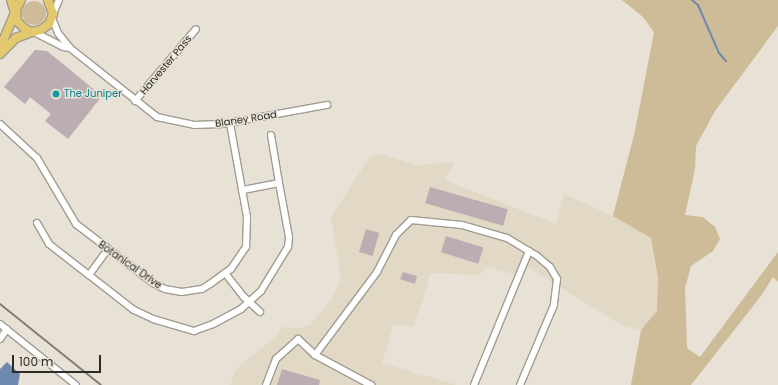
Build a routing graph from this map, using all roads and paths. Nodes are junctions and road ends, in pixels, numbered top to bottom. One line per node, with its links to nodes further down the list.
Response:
1 (11, 0): 5 (main road)
2 (20, 0): 5 (main road)
3 (48, 0): 6 (main road)
4 (59, 0): 6 (street)
5 (15, 13): 8 (main road); 9 (main road)
6 (53, 16): 8 (main road); 10 (street, Blaney Road)
7 (196, 29): 12 (street, Harvester Pass)
8 (32, 32): 10 (street, Blaney Road); 11 (main road)
9 (0, 48)
10 (70, 48): 12 (street, Blaney Road)
11 (0, 54)
12 (135, 101): 14 (street, Blaney Road)
13 (326, 105): 14 (street, Blaney Road)
14 (230, 123): 18 (street, Botanical Drive)
15 (0, 124): 20 (street, Botanical Drive)
16 (271, 135): 17 (street)
17 (278, 183): 18 (street); 24 (street)
18 (242, 190): 22 (street, Botanical Drive)
19 (37, 223): 23 (street)
20 (107, 250): 22 (street, Botanical Drive); 23 (street)
21 (529, 251): 29 (street); 33 (street); 34 (street)
22 (225, 273): 24 (street)
23 (89, 275): 24 (street)
24 (249, 302): 25 (street)
25 (260, 312)
26 (0, 324): 27 (street)
27 (7, 329): 28 (street); 30 (street)
28 (0, 339)
29 (315, 355): 31 (street); 32 (street)
30 (76, 385)
31 (266, 385)
32 (371, 385)
33 (474, 385)
34 (520, 385)

